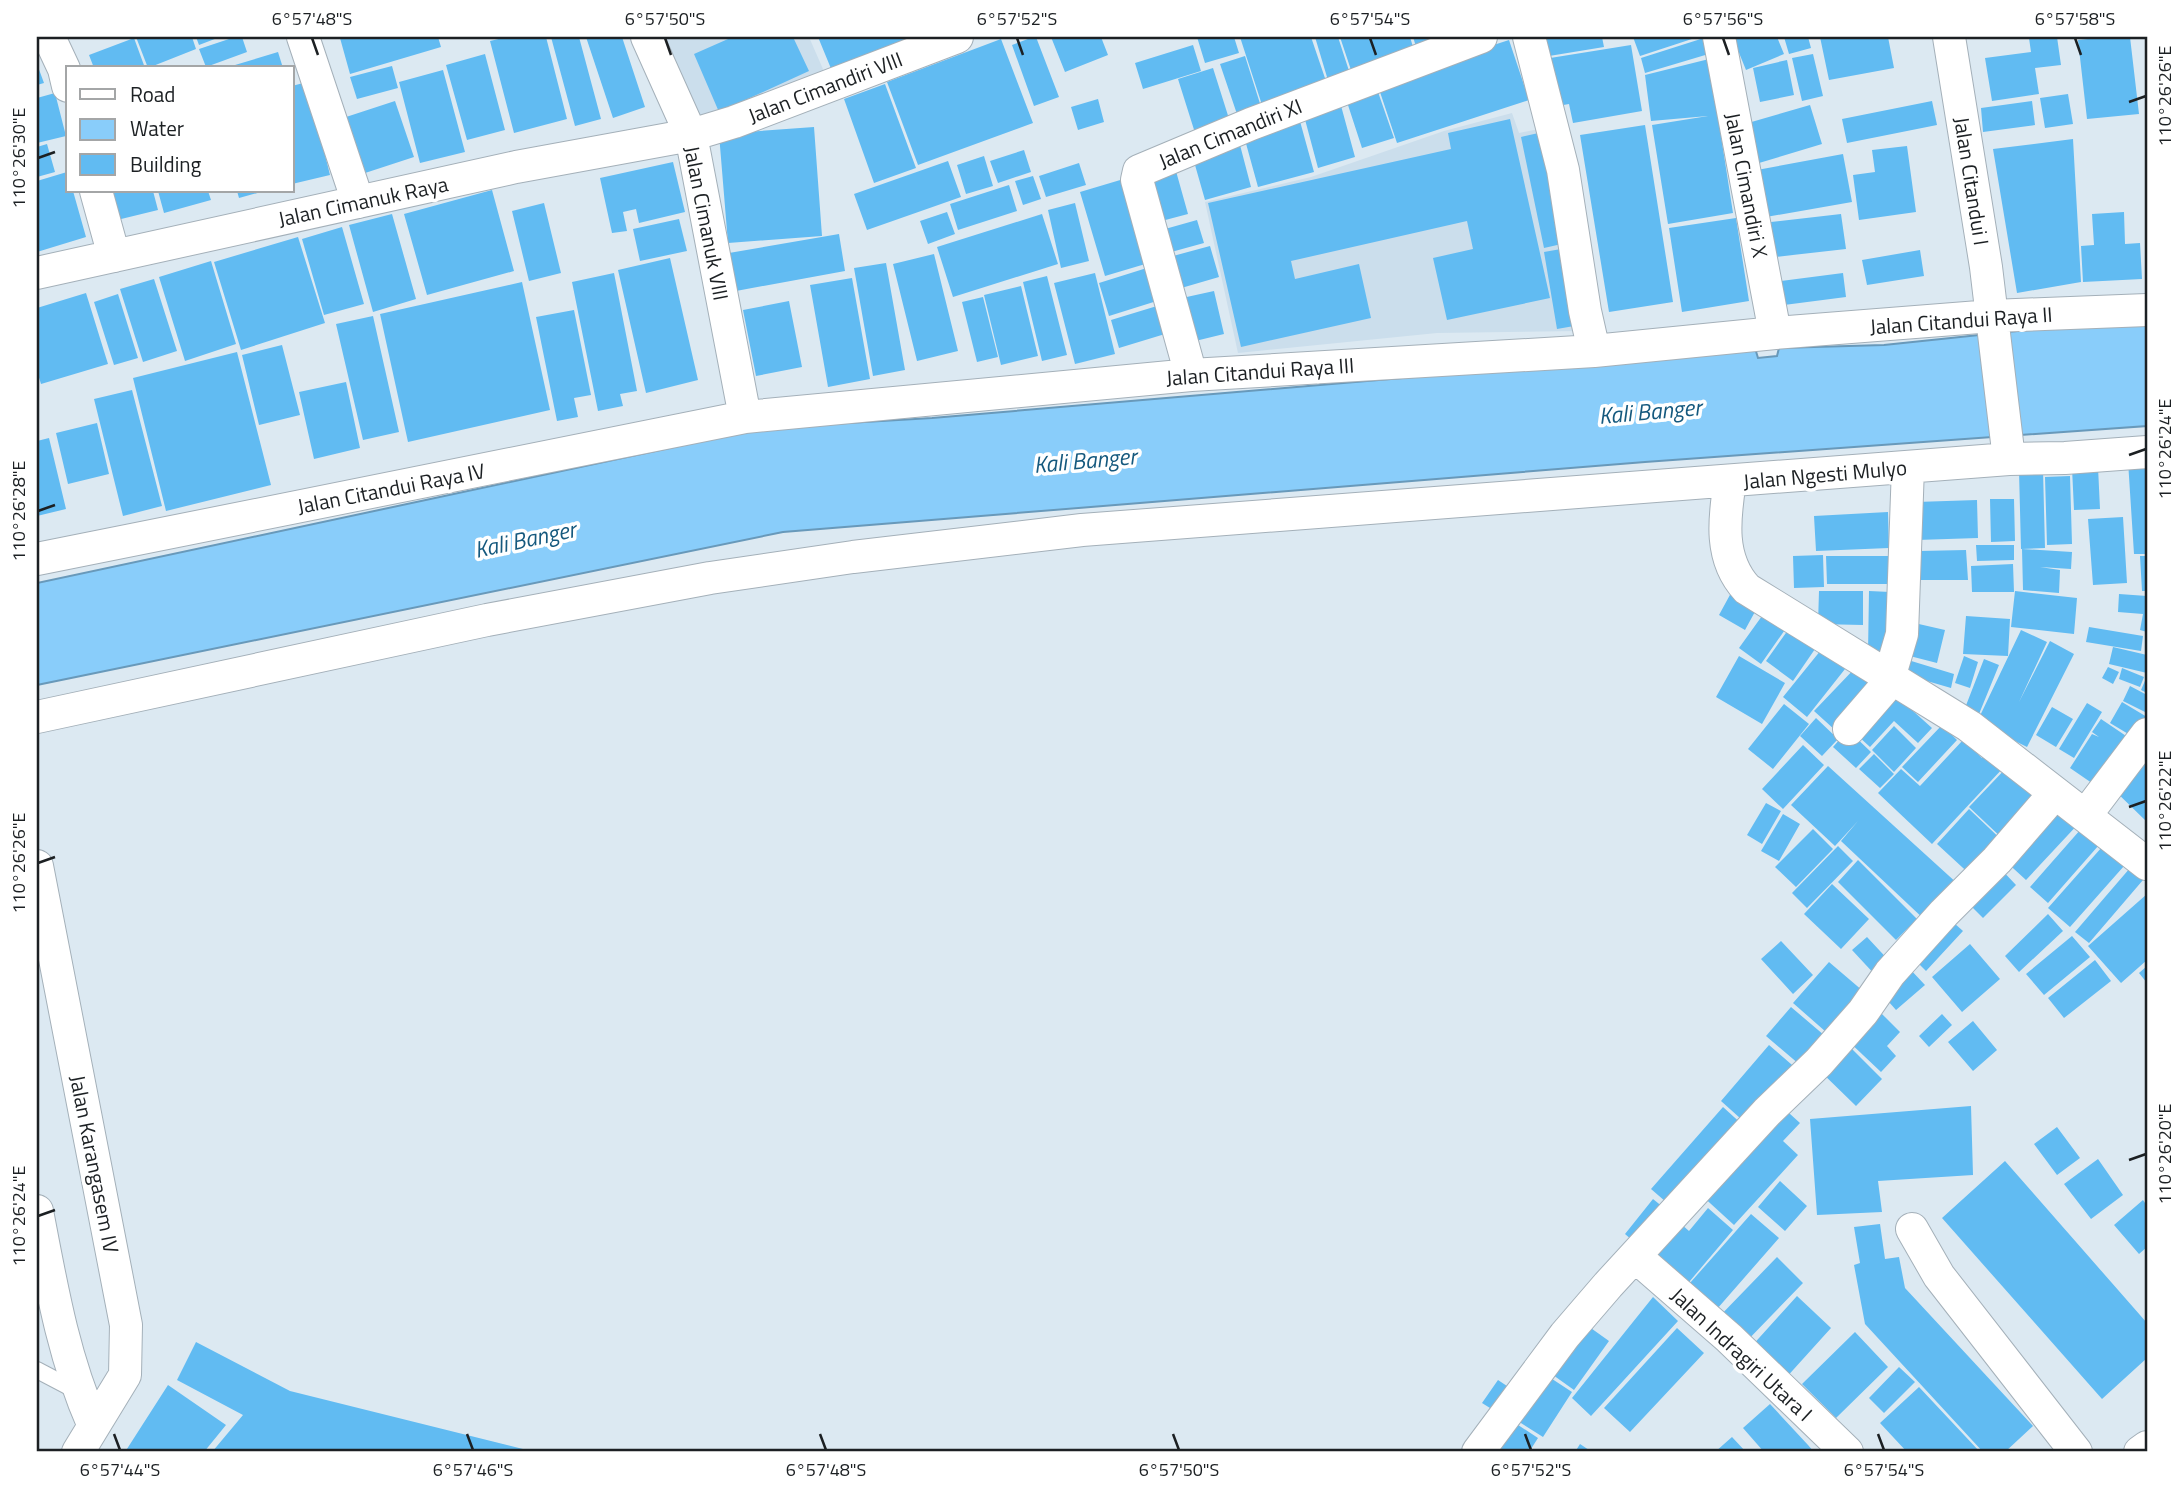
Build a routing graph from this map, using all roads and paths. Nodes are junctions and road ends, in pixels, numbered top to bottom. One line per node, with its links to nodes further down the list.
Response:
1 (49, 37): 9 (street)
2 (303, 37): 12 (street)
3 (647, 37): 10 (street, Jalan Cimanuk VIII)
4 (957, 37): 10 (street, Jalan Cimandiri VIII)
5 (1481, 37): 19 (street, Jalan Cimandiri XI)
6 (1529, 37): 18 (street)
7 (1720, 37): 17 (street, Jalan Cimandiri X)
8 (1950, 37): 16 (street, Jalan Citandui I)
9 (66, 78)
10 (691, 135): 12 (street, Jalan Cimanuk Raya); 20 (street, Jalan Cimanuk VIII)
11 (96, 192): 13 (street)
12 (358, 202): 13 (street, Jalan Cimanuk Raya)
13 (114, 256): 14 (street, Jalan Cimanuk Raya)
14 (37, 273)
15 (2147, 310): 16 (street, Jalan Citandui Raya II)
16 (1993, 321): 17 (street, Jalan Citandui Raya II); 21 (street, Jalan Citandui I)
17 (1775, 333): 18 (street, Jalan Citandui Raya III)
18 (1594, 351): 19 (street, Jalan Citandui Raya III)
19 (1191, 375): 20 (street, Jalan Citandui Raya III)
20 (745, 417): 25 (street, Jalan Citandui Raya IV)
21 (2008, 450): 22 (street, Jalan Ngesti Mulyo); 23 (street, Jalan Ngesti Mulyo)
22 (2147, 452)
23 (1908, 467): 24 (street, Jalan Ngesti Mulyo); 26 (street)
24 (1730, 481): 26 (street, Jalan Ngesti Mulyo); 27 (street)
25 (37, 559)
26 (1890, 678): 28 (street); 30 (street, Jalan Ngesti Mulyo)
27 (37, 717)
28 (1849, 729)
29 (2147, 734): 31 (street)
30 (2055, 793): 31 (street, Jalan Ngesti Mulyo); 36 (street)
31 (2085, 816): 32 (street, Jalan Ngesti Mulyo)
32 (2147, 864)
33 (37, 866): 38 (street, Jalan Karangasem IV)
34 (37, 1211): 38 (street)
35 (1912, 1229): 43 (street)
36 (1636, 1257): 41 (street); 42 (street, Jalan Indragiri Utara I)
37 (37, 1370): 38 (lane)
38 (93, 1408): 40 (street, Jalan Karangasem IV)
39 (2147, 1447): 44 (street)
40 (78, 1452)
41 (1478, 1452)
42 (1847, 1452)
43 (2076, 1452)
44 (2140, 1452)

